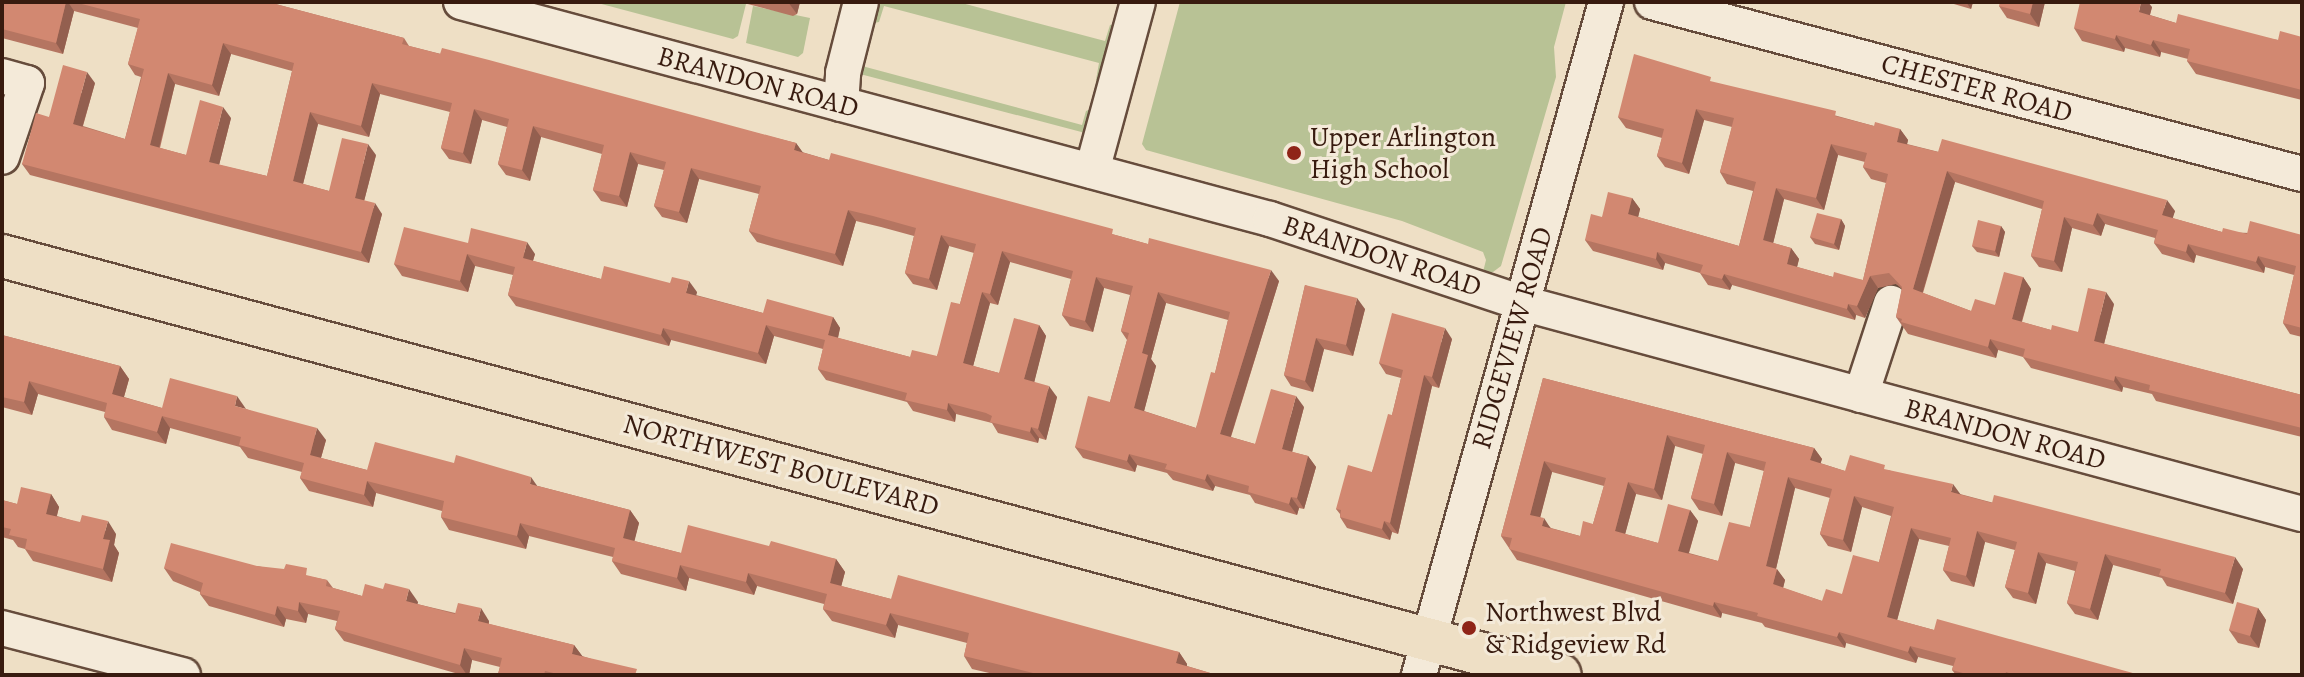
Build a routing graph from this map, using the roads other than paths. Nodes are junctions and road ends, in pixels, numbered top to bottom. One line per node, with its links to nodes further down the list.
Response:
1 (461, 2): 7 (street, BRANDON ROAD)
2 (861, 2): 7 (street)
3 (1138, 2): 9 (street)
4 (1606, 2): 12 (street, RIDGEVIEW ROAD)
5 (1652, 2): 10 (street, CHESTER ROAD)
6 (2, 76): 8 (street)
7 (841, 104): 9 (street, BRANDON ROAD)
8 (4, 155)
9 (1092, 171): 12 (street, BRANDON ROAD)
10 (2302, 174)
11 (2, 256): 17 (main road, NORTHWEST BOULEVARD)
12 (1522, 303): 14 (street, BRANDON ROAD); 17 (street, RIDGEVIEW ROAD)
13 (1891, 303): 14 (street)
14 (1861, 395): 15 (street, BRANDON ROAD)
15 (2302, 514)
16 (2, 628): 18 (street)
17 (1424, 658): 19 (main road, NORTHWEST BOULEVARD)
18 (183, 675)
19 (1560, 675)

